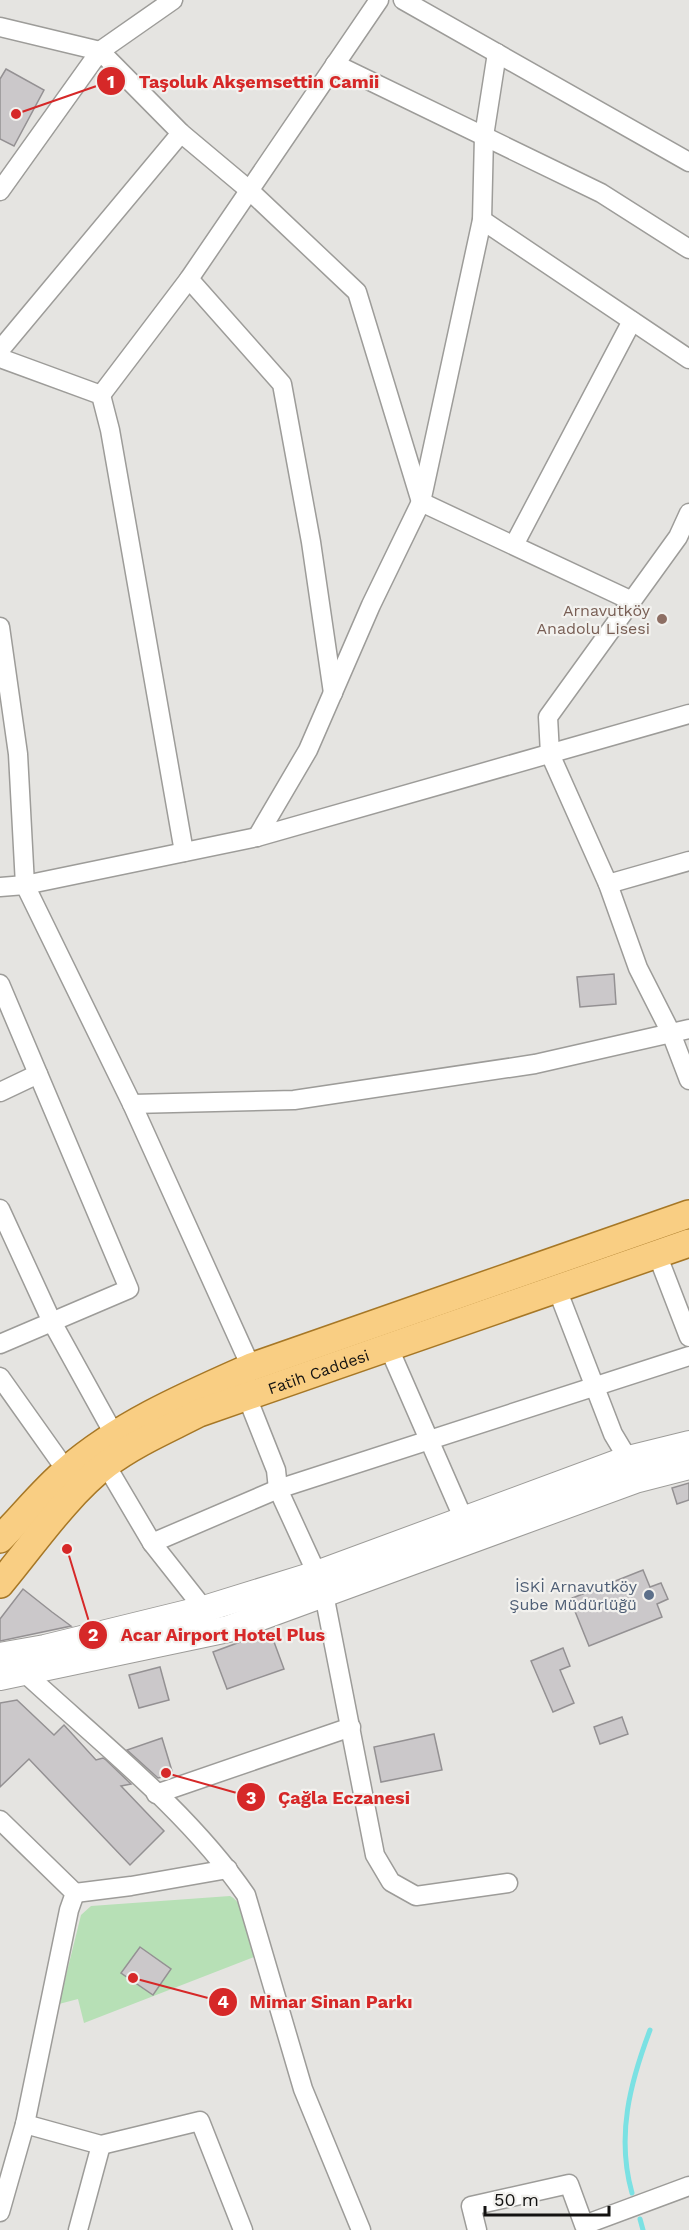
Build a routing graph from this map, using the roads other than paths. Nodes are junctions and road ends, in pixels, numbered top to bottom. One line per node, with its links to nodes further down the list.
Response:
1 (173, 0): 5 (street)
2 (380, 0): 7 (street)
3 (403, 0): 6 (street)
4 (0, 27): 5 (street)
5 (100, 51): 8 (street); 12 (street)
6 (497, 53): 9 (street); 10 (street)
7 (335, 64): 9 (street); 11 (street)
8 (181, 133): 11 (street); 17 (street)
9 (484, 136): 13 (street); 14 (street)
10 (689, 162)
11 (249, 190): 15 (street); 21 (street)
12 (0, 191)
13 (482, 220): 16 (street); 21 (street)
14 (689, 249)
15 (189, 279): 20 (street); 26 (street)
16 (632, 321): 19 (street); 23 (street)
17 (0, 350)
18 (0, 358): 20 (street)
19 (689, 359)
20 (101, 395): 31 (street)
21 (421, 501): 23 (street); 26 (street)
22 (689, 513): 24 (street)
23 (514, 545): 24 (street)
24 (632, 601): 29 (street)
25 (0, 627): 27 (street)
26 (333, 693): 30 (street)
27 (5, 700): 34 (street)
28 (689, 714): 29 (street)
29 (550, 754): 30 (street); 33 (street)
30 (257, 837): 31 (street)
31 (184, 852): 34 (street)
32 (689, 861): 33 (street)
33 (608, 884): 38 (street)
34 (25, 885): 35 (street); 42 (street)
35 (0, 887)
36 (0, 984): 39 (street)
37 (689, 1029): 38 (street)
38 (671, 1033): 40 (street); 42 (street)
39 (38, 1074): 41 (street); 48 (street)
40 (689, 1080)
41 (0, 1092)
42 (132, 1104): 53 (street)
43 (0, 1209): 48 (street)
44 (689, 1214): 53 (main road, Fatih Caddesi)
45 (689, 1243): 46 (main road, Fatih Caddesi)
46 (657, 1254): 47 (main road, Fatih Caddesi); 49 (street)
47 (557, 1288): 51 (main road, Fatih Caddesi); 55 (street)
48 (52, 1322): 50 (street); 57 (street)
49 (689, 1337)
50 (0, 1344)
51 (388, 1346): 56 (main road, Fatih Caddesi); 58 (street)
52 (689, 1356): 55 (street)
53 (251, 1367): 57 (main road, Fatih Caddesi)
54 (0, 1377): 64 (street)
55 (594, 1388): 58 (street); 60 (street)
56 (247, 1397): 62 (main road, Fatih Caddesi); 65 (street)
57 (115, 1436): 64 (main road, Fatih Caddesi)
58 (430, 1440): 65 (street); 66 (street)
59 (689, 1444): 61 (street)
60 (628, 1459): 61 (street); 66 (street)
61 (662, 1462): 63 (street); 66 (street)
62 (106, 1465): 68 (street); 69 (main road, Fatih Caddesi)
63 (689, 1466)
64 (66, 1470): 67 (main road, Fatih Caddesi)
65 (278, 1489): 68 (street); 70 (street)
66 (468, 1530): 70 (street)
67 (0, 1539)
68 (152, 1543): 71 (street)
69 (0, 1584)
70 (320, 1584): 71 (street); 73 (street); 75 (street)
71 (204, 1609): 72 (street)
72 (0, 1656)
73 (26, 1674): 74 (street); 76 (street)
74 (0, 1677)
75 (351, 1727): 76 (street); 79 (street)
76 (156, 1794): 78 (street)
77 (0, 1820): 80 (street)
78 (228, 1869): 80 (street); 89 (street)
79 (508, 1882)
80 (75, 1893): 81 (street)
81 (25, 2124): 82 (street); 83 (street)
82 (101, 2145): 87 (street); 88 (street)
83 (6, 2170): 85 (street)
84 (689, 2186): 86 (street)
85 (0, 2212)
86 (584, 2228): 90 (street)
87 (78, 2230)
88 (243, 2230)
89 (361, 2230)
90 (477, 2230)

